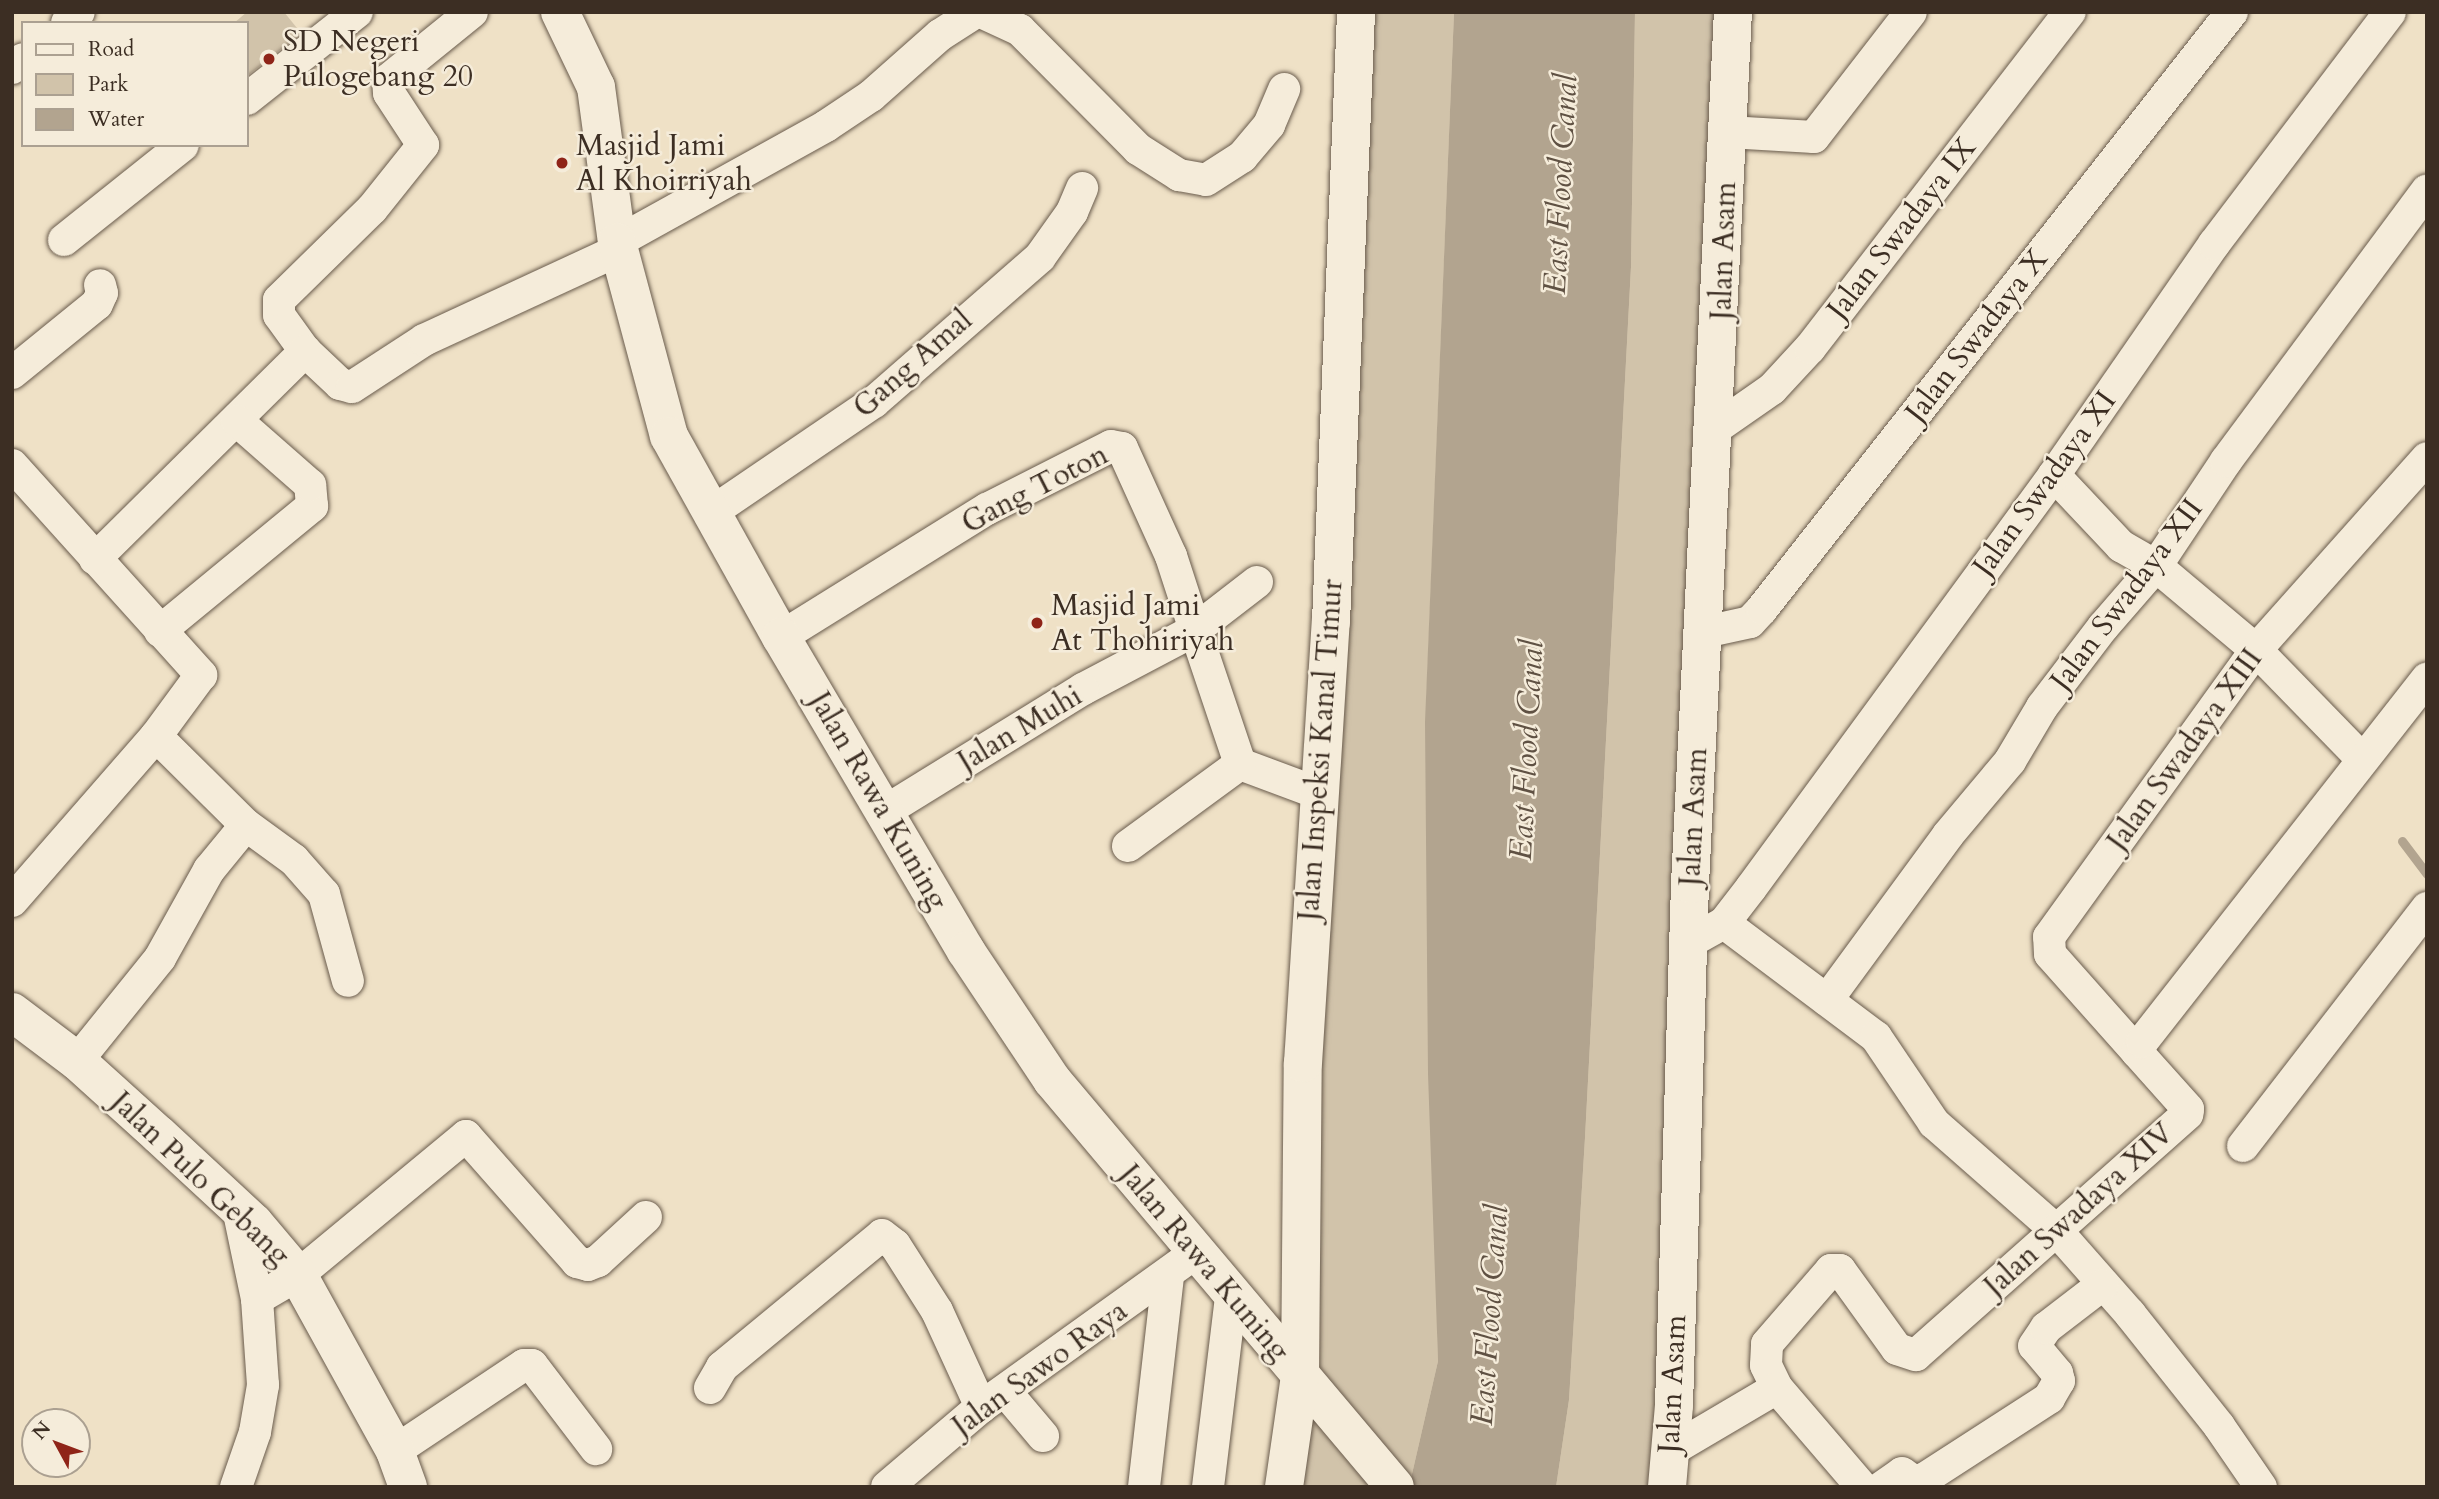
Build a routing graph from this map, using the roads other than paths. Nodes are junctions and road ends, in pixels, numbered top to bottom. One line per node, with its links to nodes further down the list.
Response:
1 (357, 12): 13 (street)
2 (472, 12): 21 (street)
3 (975, 12): 19 (street)
4 (981, 12): 12 (street)
5 (1356, 12): 41 (street, Jalan Inspeksi Kanal Timur)
6 (1733, 12): 14 (street, Jalan Asam)
7 (1911, 12): 14 (street)
8 (2070, 12): 24 (street, Jalan Swadaya IX)
9 (2232, 12): 34 (street, Jalan Swadaya X)
10 (2390, 12): 27 (street, Jalan Swadaya XI)
11 (566, 15): 19 (street, Jalan Rawa Kuning)
12 (1284, 89)
13 (248, 98)
14 (1728, 140): 24 (street, Jalan Asam)
15 (180, 147): 18 (street)
16 (1082, 187): 28 (street, Gang Amal)
17 (2427, 190): 30 (street, Jalan Swadaya XII)
18 (64, 240)
19 (618, 246): 21 (street); 28 (street, Jalan Rawa Kuning)
20 (100, 285): 22 (street)
21 (304, 351): 23 (street)
22 (12, 373)
23 (236, 420): 29 (street); 33 (street)
24 (1716, 428): 34 (street, Jalan Asam)
25 (2427, 458): 36 (street, Jalan Swadaya XIII)
26 (12, 465): 29 (street)
27 (2047, 484): 30 (street); 47 (street, Jalan Swadaya XI)
28 (715, 510): 35 (street, Jalan Rawa Kuning)
29 (95, 559): 33 (street)
30 (2148, 575): 36 (street); 50 (street, Jalan Swadaya XII)
31 (1256, 582): 32 (street, Jalan Muhi)
32 (1195, 630): 35 (street, Gang Toton); 39 (street); 42 (street, Jalan Muhi)
33 (160, 631): 38 (street)
34 (1705, 632): 48 (street, Jalan Asam)
35 (781, 637): 42 (street, Jalan Rawa Kuning)
36 (2252, 656): 40 (street); 52 (street, Jalan Swadaya XIII)
37 (2427, 678): 40 (street)
38 (156, 736): 43 (street); 45 (street)
39 (1240, 764): 41 (street); 44 (street)
40 (2355, 769): 52 (street)
41 (1318, 793): 63 (street, Jalan Inspeksi Kanal Timur)
42 (884, 812): 58 (street, Jalan Rawa Kuning)
43 (246, 825): 49 (street); 53 (street)
44 (1128, 846)
45 (12, 901)
46 (2419, 917): 54 (street)
47 (1724, 923): 48 (street, Jalan Swadaya XI); 50 (street)
48 (1688, 943): 70 (street, Jalan Asam)
49 (348, 981)
50 (1827, 1000): 57 (street)
51 (12, 1013): 53 (street, Jalan Pulo Gebang)
52 (2137, 1052): 57 (street, Jalan Swadaya XIV)
53 (77, 1061): 55 (street, Jalan Pulo Gebang)
54 (2244, 1146)
55 (238, 1208): 59 (street, Jalan Pulo Gebang); 62 (street)
56 (646, 1217): 59 (street)
57 (2056, 1230): 60 (street); 65 (street, Jalan Swadaya XIV)
58 (1182, 1264): 61 (street, Jalan Rawa Kuning); 66 (street, Jalan Sawo Raya); 74 (street)
59 (298, 1275): 62 (street); 69 (street, Jalan Pulo Gebang)
60 (2102, 1285): 79 (street); 80 (street)
61 (1231, 1296): 63 (street, Jalan Rawa Kuning); 75 (street)
62 (257, 1299): 71 (street)
63 (1300, 1376): 76 (street, Jalan Inspeksi Kanal Timur); 77 (street, Jalan Rawa Kuning)
64 (710, 1388): 66 (street)
65 (1777, 1388): 70 (street); 78 (street)
66 (993, 1399): 67 (street); 73 (street, Jalan Sawo Raya)
67 (1042, 1436)
68 (596, 1449): 69 (street)
69 (395, 1451): 72 (street, Jalan Pulo Gebang)
70 (1668, 1469)
71 (236, 1487)
72 (408, 1487)
73 (887, 1487)
74 (1144, 1487)
75 (1208, 1487)
76 (1284, 1487)
77 (1395, 1487)
78 (1862, 1487)
79 (1882, 1487)
80 (2261, 1487)

